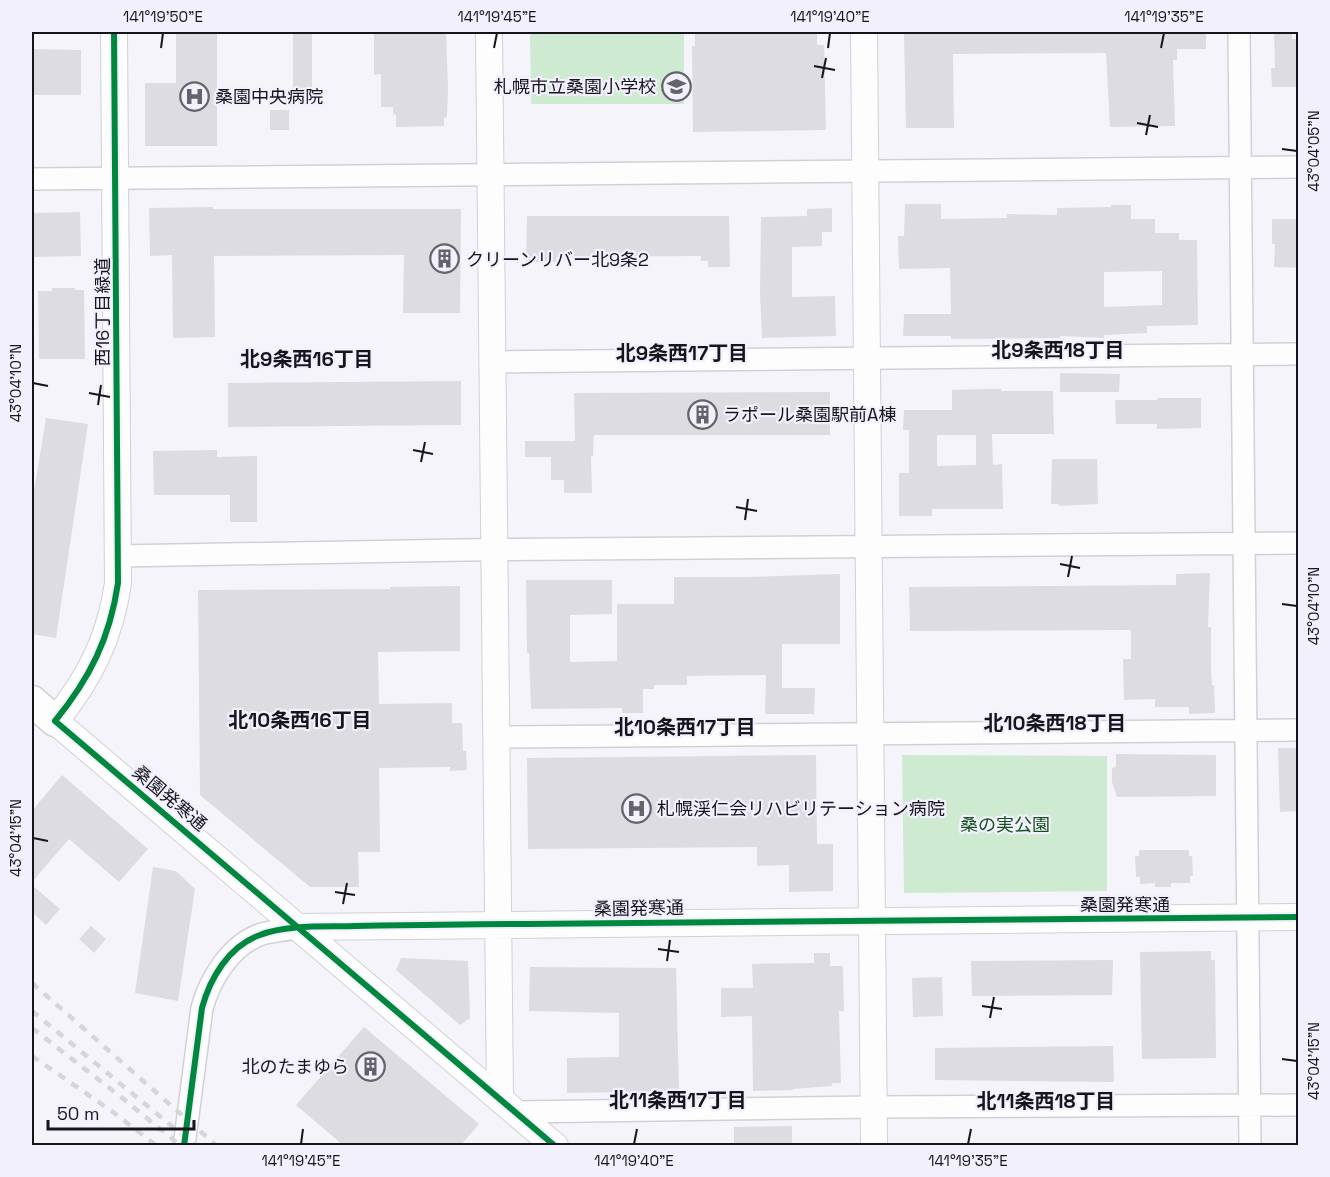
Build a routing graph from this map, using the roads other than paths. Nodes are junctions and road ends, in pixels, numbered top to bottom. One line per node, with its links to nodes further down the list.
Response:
1 (114, 32): 10 (street, 西16丁目緑道)
2 (489, 32): 8 (street)
3 (864, 32): 7 (street)
4 (1239, 32): 6 (street)
5 (1299, 167): 6 (street)
6 (1240, 168): 7 (street); 12 (street)
7 (865, 171): 8 (street); 13 (street)
8 (491, 175): 10 (street); 14 (street)
9 (32, 178): 10 (street)
10 (116, 178): 19 (street, 西16丁目緑道)
11 (1299, 354): 12 (street)
12 (1242, 355): 13 (street); 15 (street)
13 (867, 358): 14 (street); 17 (street)
14 (492, 362): 18 (street)
15 (1244, 543): 16 (street); 17 (street); 22 (street)
16 (1299, 543)
17 (869, 546): 18 (street); 24 (street)
18 (494, 549): 19 (street); 25 (street)
19 (119, 556): 21 (street, 西16丁目緑道)
20 (32, 701): 21 (main road, 桑園発寒通)
21 (56, 721): 30 (street, 桑園発寒通)
22 (1246, 730): 23 (street); 24 (street); 27 (street)
23 (1299, 730)
24 (871, 733): 25 (street); 28 (street)
25 (495, 737): 29 (street)
26 (1299, 917): 27 (street, 桑園発寒通)
27 (1248, 918): 28 (street, 桑園発寒通); 33 (street)
28 (872, 921): 29 (street, 桑園発寒通); 34 (street)
29 (497, 924): 30 (street, 桑園発寒通); 31 (street)
30 (299, 927): 31 (street); 35 (street)
31 (508, 1105): 34 (street); 36 (street)
32 (1299, 1105): 33 (street)
33 (1249, 1106): 34 (street); 38 (street)
34 (874, 1107): 37 (street)
35 (184, 1146)
36 (555, 1146)
37 (874, 1146)
38 (1250, 1146)

